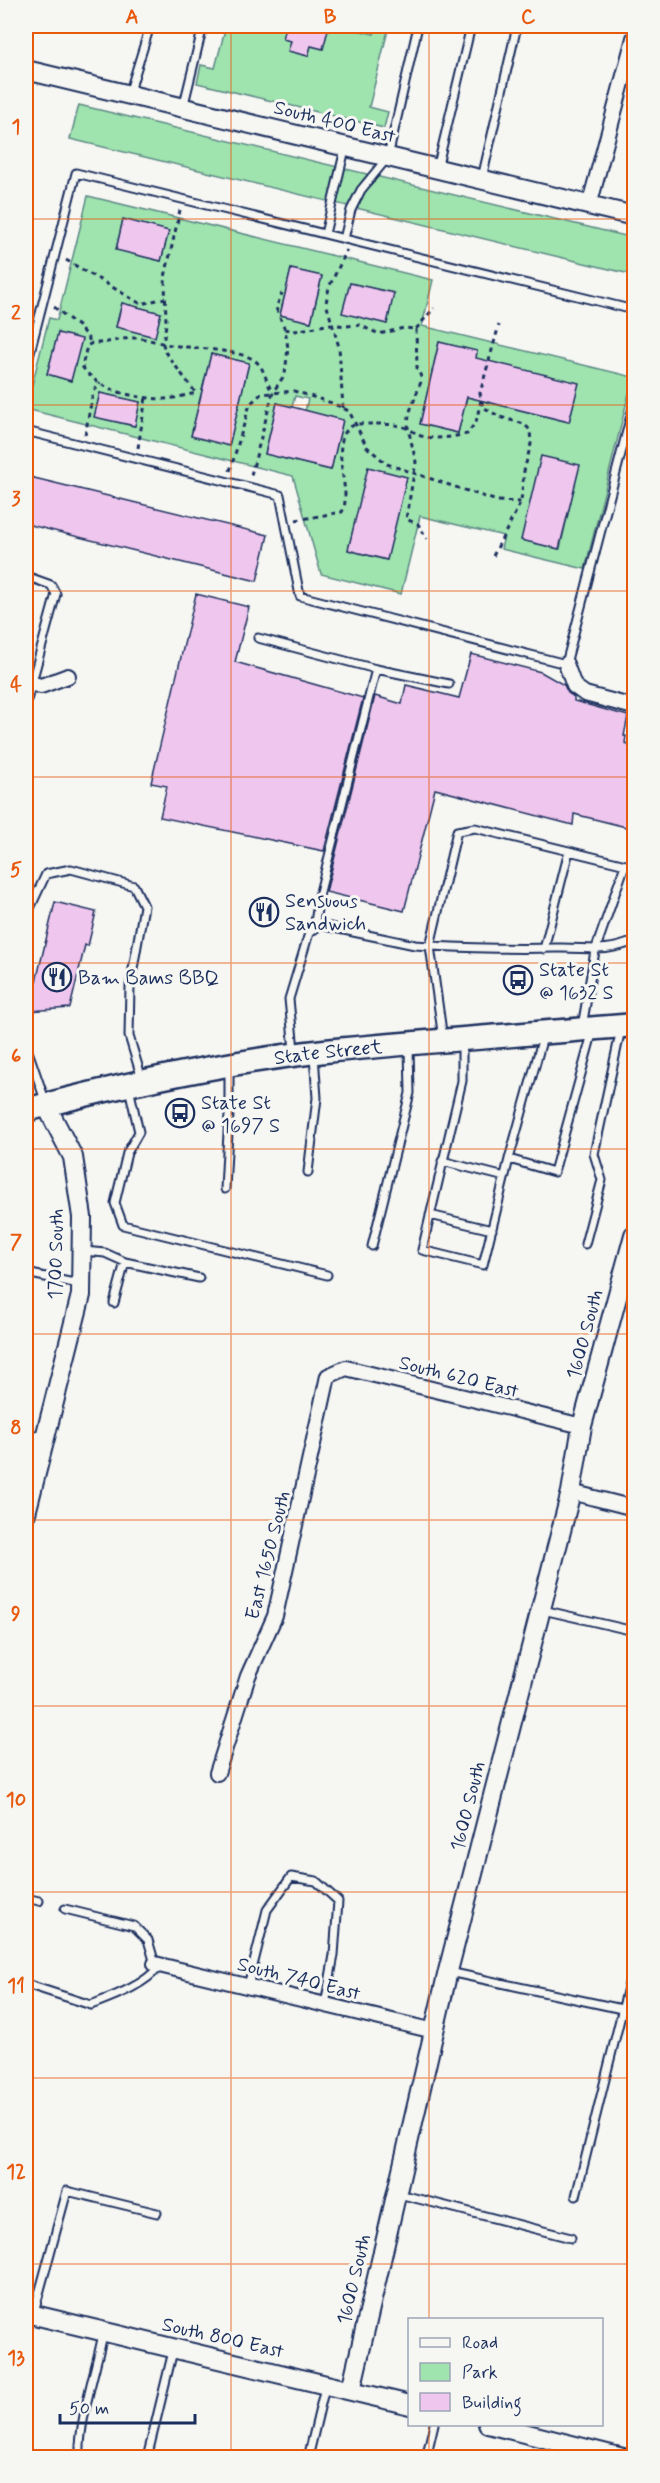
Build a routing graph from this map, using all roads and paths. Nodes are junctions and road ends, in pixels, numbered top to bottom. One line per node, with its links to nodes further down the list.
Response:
1 (150, 26): 8 (lane)
2 (203, 26): 9 (lane)
3 (418, 26): 11 (lane)
4 (471, 26): 12 (lane)
5 (518, 26): 13 (lane)
6 (634, 38): 15 (street)
7 (26, 70): 8 (street, South 400 East)
8 (129, 94): 9 (street, South 400 East)
9 (183, 108): 10 (street, South 400 East)
10 (346, 147): 11 (street, South 400 East); 17 (lane)
11 (388, 157): 12 (street, South 400 East); 18 (lane)
12 (437, 169): 13 (street, South 400 East)
13 (481, 179): 15 (street, South 400 East)
14 (182, 199): 17 (lane); 19 (lane); 21 (path)
15 (589, 206): 16 (street, South 400 East)
16 (634, 216)
17 (325, 234): 18 (lane)
18 (348, 240): 24 (lane); 25 (path)
19 (55, 254): 21 (path); 22 (lane)
20 (282, 293): 28 (path)
21 (165, 298): 30 (path)
22 (44, 299): 29 (path); 31 (lane)
23 (434, 308): 27 (path)
24 (634, 310)
25 (331, 324): 27 (path); 28 (path); 37 (path)
26 (499, 325): 35 (path)
27 (416, 328): 39 (path)
28 (285, 329): 33 (path)
29 (92, 343): 30 (path); 32 (path)
30 (163, 344): 33 (path); 34 (path)
31 (26, 368)
32 (100, 382): 34 (path); 41 (path)
33 (273, 392): 37 (path); 44 (path); 45 (path)
34 (146, 397): 42 (path)
35 (482, 400): 39 (path); 46 (path)
36 (634, 404): 52 (lane)
37 (343, 408): 38 (path)
38 (355, 424): 39 (path); 43 (path); 47 (path)
39 (408, 428): 43 (path)
40 (26, 431): 41 (lane)
41 (83, 445): 42 (lane)
42 (136, 459): 44 (lane)
43 (414, 474): 46 (path); 48 (path)
44 (227, 482): 45 (lane)
45 (248, 487): 47 (lane)
46 (521, 502): 49 (path)
47 (285, 521): 52 (lane)
48 (427, 539)
49 (492, 556)
50 (26, 576): 55 (lane)
51 (258, 638): 53 (lane)
52 (566, 664): 58 (street)
53 (376, 669): 56 (lane); 63 (lane)
54 (68, 676): 55 (street)
55 (28, 682): 57 (lane)
56 (449, 684)
57 (26, 704)
58 (634, 707)
59 (568, 851): 60 (lane); 65 (lane); 66 (lane)
60 (625, 865): 61 (lane); 67 (lane)
61 (634, 867)
62 (26, 917): 76 (lane)
63 (314, 929): 65 (lane); 74 (lane)
64 (634, 941): 67 (lane)
65 (430, 946): 66 (lane); 71 (lane)
66 (544, 949): 67 (lane)
67 (596, 951): 69 (lane)
68 (628, 1025): 69 (main road, State Street); 86 (lane)
69 (588, 1029): 70 (main road, State Street); 78 (lane)
70 (544, 1032): 71 (main road, State Street); 78 (lane)
71 (453, 1040): 72 (main road, State Street); 79 (lane)
72 (409, 1044): 74 (main road, State Street); 87 (lane)
73 (26, 1051): 77 (lane)
74 (304, 1054): 75 (main road, State Street); 80 (lane)
75 (229, 1065): 76 (main road, State Street); 82 (lane)
76 (135, 1083): 77 (main road, State Street); 91 (lane)
77 (36, 1108): 88 (street, 1700 South)
78 (509, 1159): 81 (lane)
79 (442, 1161): 81 (lane); 83 (lane)
80 (308, 1172)
81 (505, 1177): 84 (lane)
82 (225, 1189)
83 (430, 1215): 84 (lane); 84 (lane)
84 (492, 1230)
85 (634, 1235): 96 (street, 1600 South)
86 (585, 1244)
87 (372, 1246)
88 (81, 1251): 89 (lane); 93 (street, 1700 South)
89 (124, 1262): 92 (lane); 94 (lane)
90 (26, 1273): 93 (lane)
91 (327, 1275)
92 (199, 1278)
93 (81, 1284): 98 (street, 1700 South)
94 (114, 1303)
95 (328, 1376): 96 (street, South 620 East); 104 (street, East 1650 South)
96 (582, 1426): 99 (street, 1600 South)
97 (26, 1433): 98 (lane)
98 (45, 1437): 101 (street, 1700 South)
99 (571, 1492): 100 (street); 102 (street, 1600 South)
100 (634, 1508)
101 (26, 1513)
102 (541, 1609): 103 (lane); 110 (street, 1600 South)
103 (634, 1631)
104 (217, 1773)
105 (26, 1898): 106 (lane)
106 (39, 1901)
107 (65, 1909): 109 (lane)
108 (634, 1963): 114 (lane)
109 (158, 1964): 111 (lane); 112 (street, South 740 East)
110 (448, 1971): 114 (lane); 115 (street, 1600 South)
111 (26, 1984)
112 (248, 1986): 113 (street, South 740 East); 113 (lane)
113 (325, 2005): 115 (street, South 740 East)
114 (622, 2009): 117 (lane)
115 (434, 2031): 116 (street, 1600 South)
116 (396, 2193): 119 (lane); 124 (street, 1600 South)
117 (576, 2196)
118 (157, 2213): 120 (lane)
119 (571, 2238)
120 (30, 2314): 121 (street, South 800 East)
121 (104, 2331): 122 (street, South 800 East); 129 (lane)
122 (174, 2348): 123 (street, South 800 East); 130 (lane)
123 (326, 2384): 124 (street, South 800 East); 131 (lane)
124 (351, 2390): 125 (street, South 800 East)
125 (408, 2404)
126 (434, 2426): 132 (lane)
127 (494, 2426): 128 (street)
128 (581, 2453): 133 (street)
129 (80, 2457)
130 (147, 2457)
131 (308, 2457)
132 (426, 2457)
133 (623, 2457)

